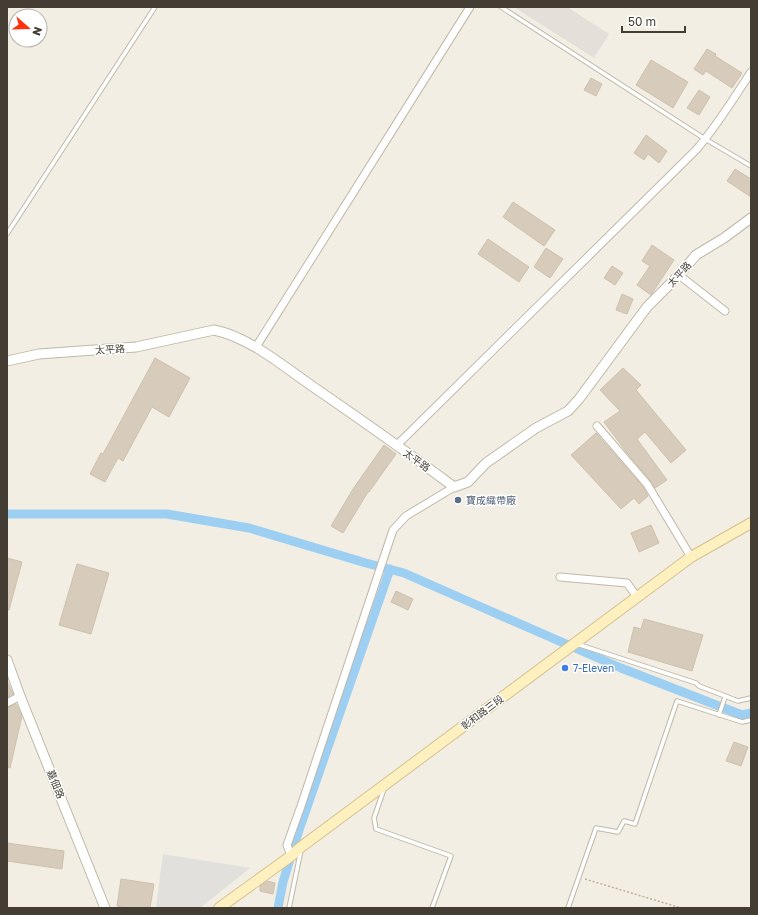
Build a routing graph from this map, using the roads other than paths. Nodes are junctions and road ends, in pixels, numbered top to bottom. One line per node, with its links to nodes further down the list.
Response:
1 (155, 7): 8 (lane)
2 (470, 7): 11 (street)
3 (501, 7): 5 (lane)
4 (751, 72): 5 (street)
5 (706, 139): 6 (lane); 14 (street)
6 (751, 166)
7 (751, 218): 9 (street, 太平路)
8 (7, 234)
9 (679, 276): 10 (street); 15 (street, 太平路)
10 (725, 311)
11 (256, 347): 12 (street, 太平路); 14 (street, 太平路)
12 (7, 361)
13 (597, 426): 17 (street)
14 (397, 445): 15 (street, 太平路)
15 (454, 487): 30 (street)
16 (751, 525): 17 (main road, 彰和路三段)
17 (691, 556): 19 (main road, 彰和路三段)
18 (560, 577): 19 (street)
19 (637, 597): 20 (main road, 彰和路三段)
20 (574, 643): 23 (lane); 28 (main road, 彰和路三段)
21 (7, 660): 22 (street, 嘉佃路)
22 (20, 696): 25 (street); 31 (street, 嘉佃路)
23 (725, 697): 24 (lane); 26 (lane)
24 (751, 698)
25 (7, 703)
26 (719, 715): 27 (lane); 35 (lane)
27 (751, 720)
28 (386, 784): 29 (main road, 彰和路三段); 34 (lane)
29 (301, 847): 30 (main road, 彰和路三段); 33 (lane)
30 (291, 856): 32 (main road, 彰和路三段)
31 (105, 908)
32 (219, 908)
33 (289, 908)
34 (432, 908)
35 (568, 908)

